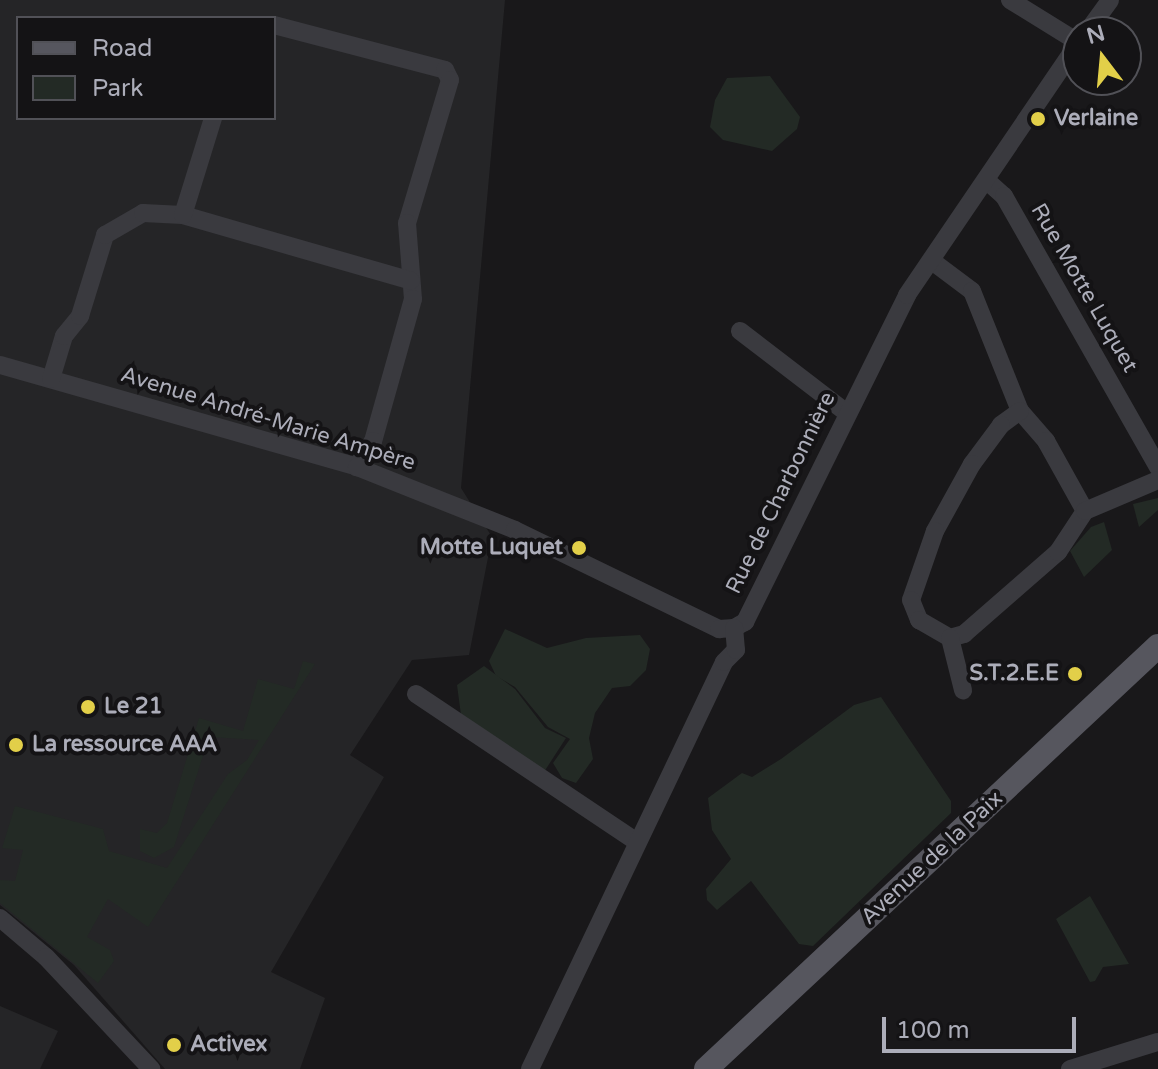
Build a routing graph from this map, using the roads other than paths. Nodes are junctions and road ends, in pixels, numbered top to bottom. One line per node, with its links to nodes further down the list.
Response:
1 (1010, 0): 3 (street)
2 (276, 26): 9 (street)
3 (1062, 33)
4 (1062, 67): 6 (street, Rue de Charbonnière)
5 (212, 120): 7 (street)
6 (986, 180): 8 (street, Rue de Charbonnière); 15 (street, Rue Motte Luquet)
7 (183, 215): 9 (street); 12 (street)
8 (932, 261): 13 (street); 14 (street, Rue de Charbonnière)
9 (411, 281): 16 (street)
10 (740, 331): 14 (street)
11 (0, 365): 12 (street, Avenue André-Marie Ampère)
12 (51, 379): 16 (street, Avenue André-Marie Ampère)
13 (1020, 411): 19 (street); 21 (street)
14 (847, 413): 20 (street, Rue de Charbonnière)
15 (1151, 438): 17 (street, Rue Motte Luquet)
16 (357, 467): 20 (street, Avenue André-Marie Ampère)
17 (1158, 467)
18 (1158, 480): 19 (street)
19 (1085, 511): 21 (street)
20 (734, 628): 25 (street, Rue de Charbonnière)
21 (950, 638): 23 (street)
22 (1158, 646): 30 (main road, Avenue de la Paix)
23 (963, 690)
24 (416, 694): 25 (street)
25 (637, 842): 29 (street, Rue de Charbonnière)
26 (0, 918): 28 (street)
27 (1158, 1042): 31 (street)
28 (151, 1069)
29 (530, 1069)
30 (706, 1069)
31 (1070, 1069)

